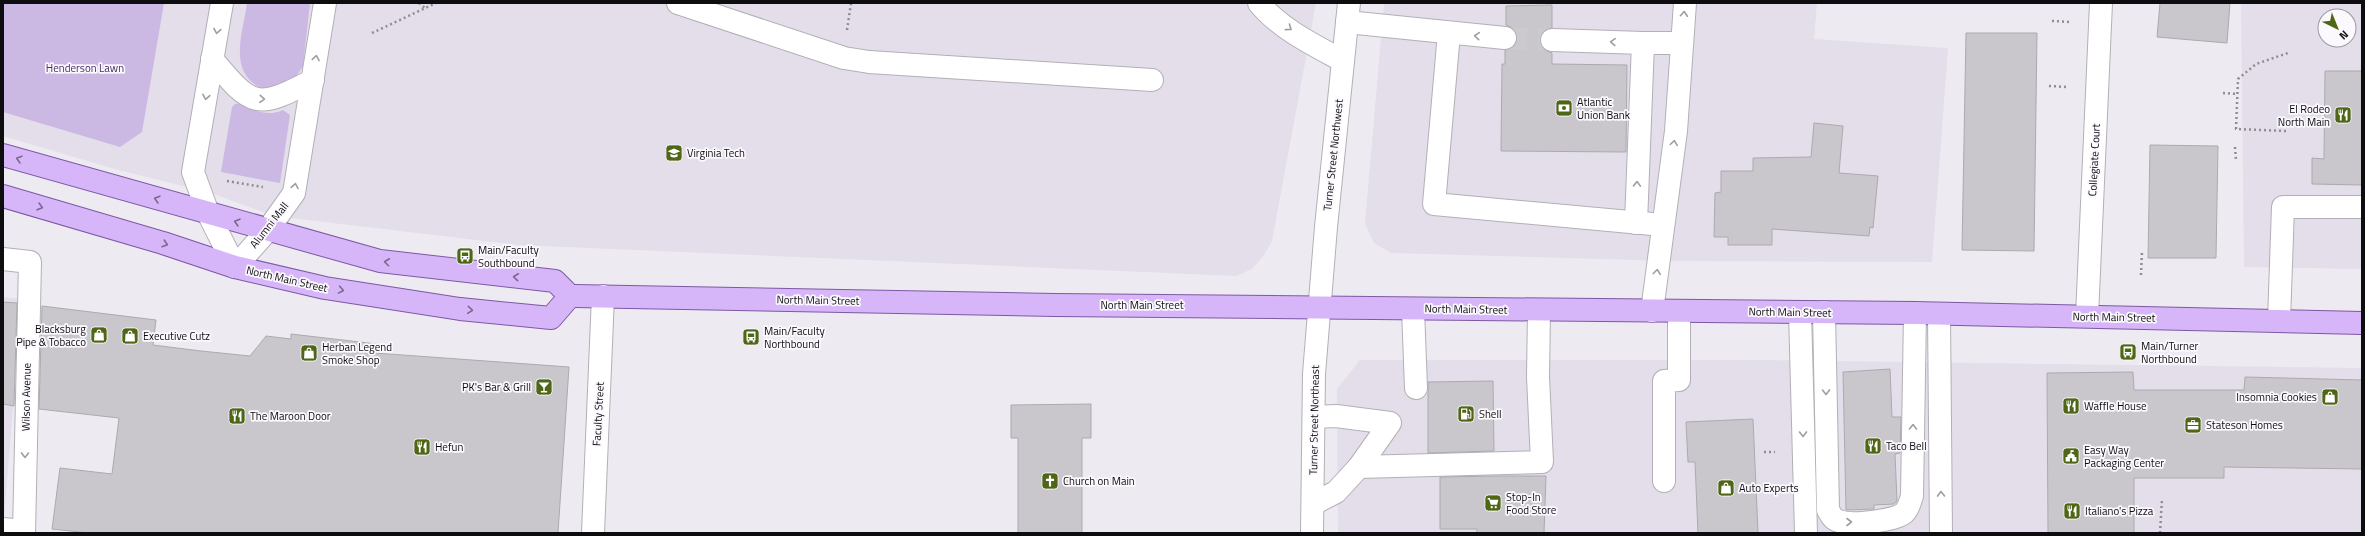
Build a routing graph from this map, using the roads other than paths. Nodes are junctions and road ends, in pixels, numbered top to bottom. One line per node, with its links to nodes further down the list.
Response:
1 (222, 3): 13 (street, one-way to 13)
2 (325, 3): 15 (street, Alumni Mall, one-way to 2)
3 (678, 3): 16 (street)
4 (1259, 3): 14 (street, one-way to 14)
5 (1685, 3): 12 (street, one-way to 5)
6 (2100, 3): 37 (street, Collegiate Court)
7 (1348, 12): 8 (street); 14 (street, Turner Street Northwest)
8 (1449, 33): 9 (street, one-way to 8); 21 (street)
9 (1505, 38)
10 (1552, 40): 11 (street, one-way to 10)
11 (1644, 43): 12 (street); 21 (street, one-way to 11)
12 (1682, 43): 22 (street, one-way to 12)
13 (212, 58): 15 (street, one-way to 15); 20 (street, one-way to 20)
14 (1343, 61): 28 (street, Turner Street Northwest)
15 (313, 80): 23 (street, Alumni Mall, one-way to 15)
16 (1152, 80)
17 (3, 155): 20 (main road, one-way to 17)
18 (3, 196): 25 (main road, North Main Street, one-way to 25)
19 (2362, 207): 38 (street)
20 (208, 214): 23 (main road, one-way to 20); 25 (street)
21 (1636, 223): 22 (street)
22 (1663, 225): 31 (street, one-way to 22)
23 (267, 231): 25 (street, Alumni Mall); 26 (main road, one-way to 23)
24 (3, 259): 45 (street, Wilson Avenue, one-way to 45)
25 (235, 267): 26 (main road, North Main Street, one-way to 26)
26 (570, 296): 27 (main road, North Main Street)
27 (603, 296): 28 (main road, North Main Street); 46 (street, Faculty Street)
28 (1320, 307): 29 (main road, North Main Street); 41 (street, Turner Street Northeast)
29 (1413, 309): 30 (main road, North Main Street); 40 (street)
30 (1539, 310): 31 (main road, North Main Street); 42 (street)
31 (1652, 311): 32 (main road, North Main Street)
32 (1679, 311): 33 (main road, North Main Street); 43 (street)
33 (1800, 312): 34 (main road, North Main Street); 48 (street, one-way to 48)
34 (1824, 312): 35 (main road, North Main Street); 35 (street, one-way to 35)
35 (1915, 313): 36 (main road, North Main Street)
36 (1939, 315): 37 (main road, North Main Street); 49 (street, one-way to 36)
37 (2087, 316): 38 (main road, North Main Street)
38 (2279, 321): 39 (main road, North Main Street)
39 (2362, 323)
40 (1416, 388)
41 (1314, 417): 42 (street); 44 (street, Turner Street Northeast)
42 (1359, 467): 44 (street)
43 (1664, 481)
44 (1313, 504): 47 (street, Turner Street Northeast)
45 (17, 531)
46 (593, 533)
47 (1312, 533)
48 (1806, 533)
49 (1941, 533)

